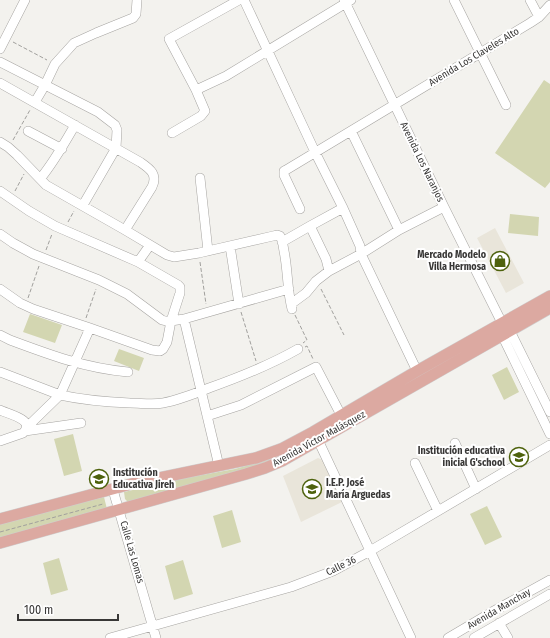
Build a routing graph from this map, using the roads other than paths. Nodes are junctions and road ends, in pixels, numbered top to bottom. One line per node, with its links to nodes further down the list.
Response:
1 (25, 0): 10 (street)
2 (137, 0): 16 (street)
3 (239, 0): 17 (street)
4 (244, 0): 12 (street)
5 (454, 0): 13 (street)
6 (530, 0): 9 (street)
7 (347, 1): 12 (street); 19 (street, Avenida Los Naranjos)
8 (550, 5): 9 (street, Avenida Los Claveles Alto)
9 (539, 17): 13 (street, Avenida Los Claveles Alto)
10 (6, 34): 11 (street)
11 (0, 49)
12 (268, 50): 17 (street); 28 (street)
13 (480, 53): 19 (street, Avenida Los Claveles Alto); 20 (street)
14 (0, 62): 16 (street)
15 (0, 84): 18 (street)
16 (44, 85): 18 (street); 26 (street)
17 (196, 90): 24 (street)
18 (35, 102): 21 (street)
19 (395, 105): 23 (street, Avenida Los Claveles Alto); 33 (street, Avenida Los Naranjos)
20 (506, 105)
21 (75, 125): 26 (street); 27 (street)
22 (28, 131): 27 (street)
23 (351, 131): 28 (street, Avenida Los Claveles Alto); 38 (street)
24 (172, 133)
25 (0, 142): 30 (street)
26 (116, 148): 32 (street); 37 (street)
27 (62, 149): 30 (street)
28 (315, 152): 34 (street); 35 (street, Avenida Los Claveles Alto)
29 (200, 178): 43 (street)
30 (40, 179): 32 (street)
31 (0, 191): 45 (street)
32 (80, 206): 37 (street)
33 (444, 207): 38 (street); 55 (street, Avenida Los Naranjos)
34 (343, 208): 36 (street); 44 (street)
35 (300, 209)
36 (310, 226): 40 (street); 46 (street)
37 (125, 230): 41 (street)
38 (398, 230): 44 (street)
39 (0, 234): 53 (street)
40 (282, 242): 42 (street); 48 (street)
41 (150, 245): 43 (street); 45 (street)
42 (230, 246): 43 (street); 50 (street)
43 (208, 251)
44 (361, 254): 46 (street); 59 (street)
45 (138, 262): 53 (street)
46 (329, 271): 48 (street)
47 (0, 289): 54 (street)
48 (289, 289): 50 (street)
49 (550, 296): 55 (main road, Avenida Victor Malásquez)
50 (239, 306): 52 (street)
51 (550, 308): 55 (main road, Avenida Victor Malásquez)
52 (184, 319): 53 (street); 62 (street)
53 (171, 321): 54 (street)
54 (86, 327): 58 (street)
55 (505, 330): 59 (main road, Avenida Victor Malásquez); 65 (street, Avenida Los Naranjos); 70 (street, Avenida Los Naranjos); 71 (main road, Avenida Victor Malásquez)
56 (0, 335): 58 (street)
57 (301, 347): 62 (street)
58 (75, 363): 61 (street); 63 (street)
59 (417, 371): 66 (main road, Avenida Victor Malásquez)
60 (0, 372): 63 (street)
61 (128, 372)
62 (200, 391): 63 (street); 67 (street)
63 (60, 395): 69 (street)
64 (0, 410): 69 (street)
65 (550, 412)
66 (341, 415): 67 (street); 76 (main road, Avenida Victor Malásquez)
67 (207, 416): 76 (street)
68 (81, 423): 69 (street)
69 (26, 430): 72 (street)
70 (550, 434)
71 (318, 440): 79 (main road, Avenida Victor Malásquez); 83 (street)
72 (0, 441)
73 (455, 443): 77 (street)
74 (550, 445): 77 (street, Calle 36)
75 (414, 463): 80 (street)
76 (219, 466): 78 (main road, Avenida Victor Malásquez)
77 (476, 489): 80 (street, Calle 36)
78 (113, 490): 79 (street, Calle Las Lomas); 81 (main road, Avenida Victor Malásquez)
79 (120, 510): 82 (main road, Avenida Victor Malásquez); 87 (street, Calle Las Lomas)
80 (438, 511): 83 (street, Calle 36)
81 (0, 519)
82 (0, 543)
83 (370, 551): 87 (street, Calle 36); 90 (street)
84 (550, 580): 91 (street, Avenida Manchay)
85 (550, 594): 86 (street, Avenida Manchay)
86 (499, 623): 92 (street, Avenida Manchay); 93 (street)
87 (153, 626): 88 (street, Calle 36); 89 (street, Calle Las Lomas)
88 (110, 638)
89 (156, 638)
90 (411, 638)
91 (448, 638)
92 (474, 638)
93 (508, 638)

